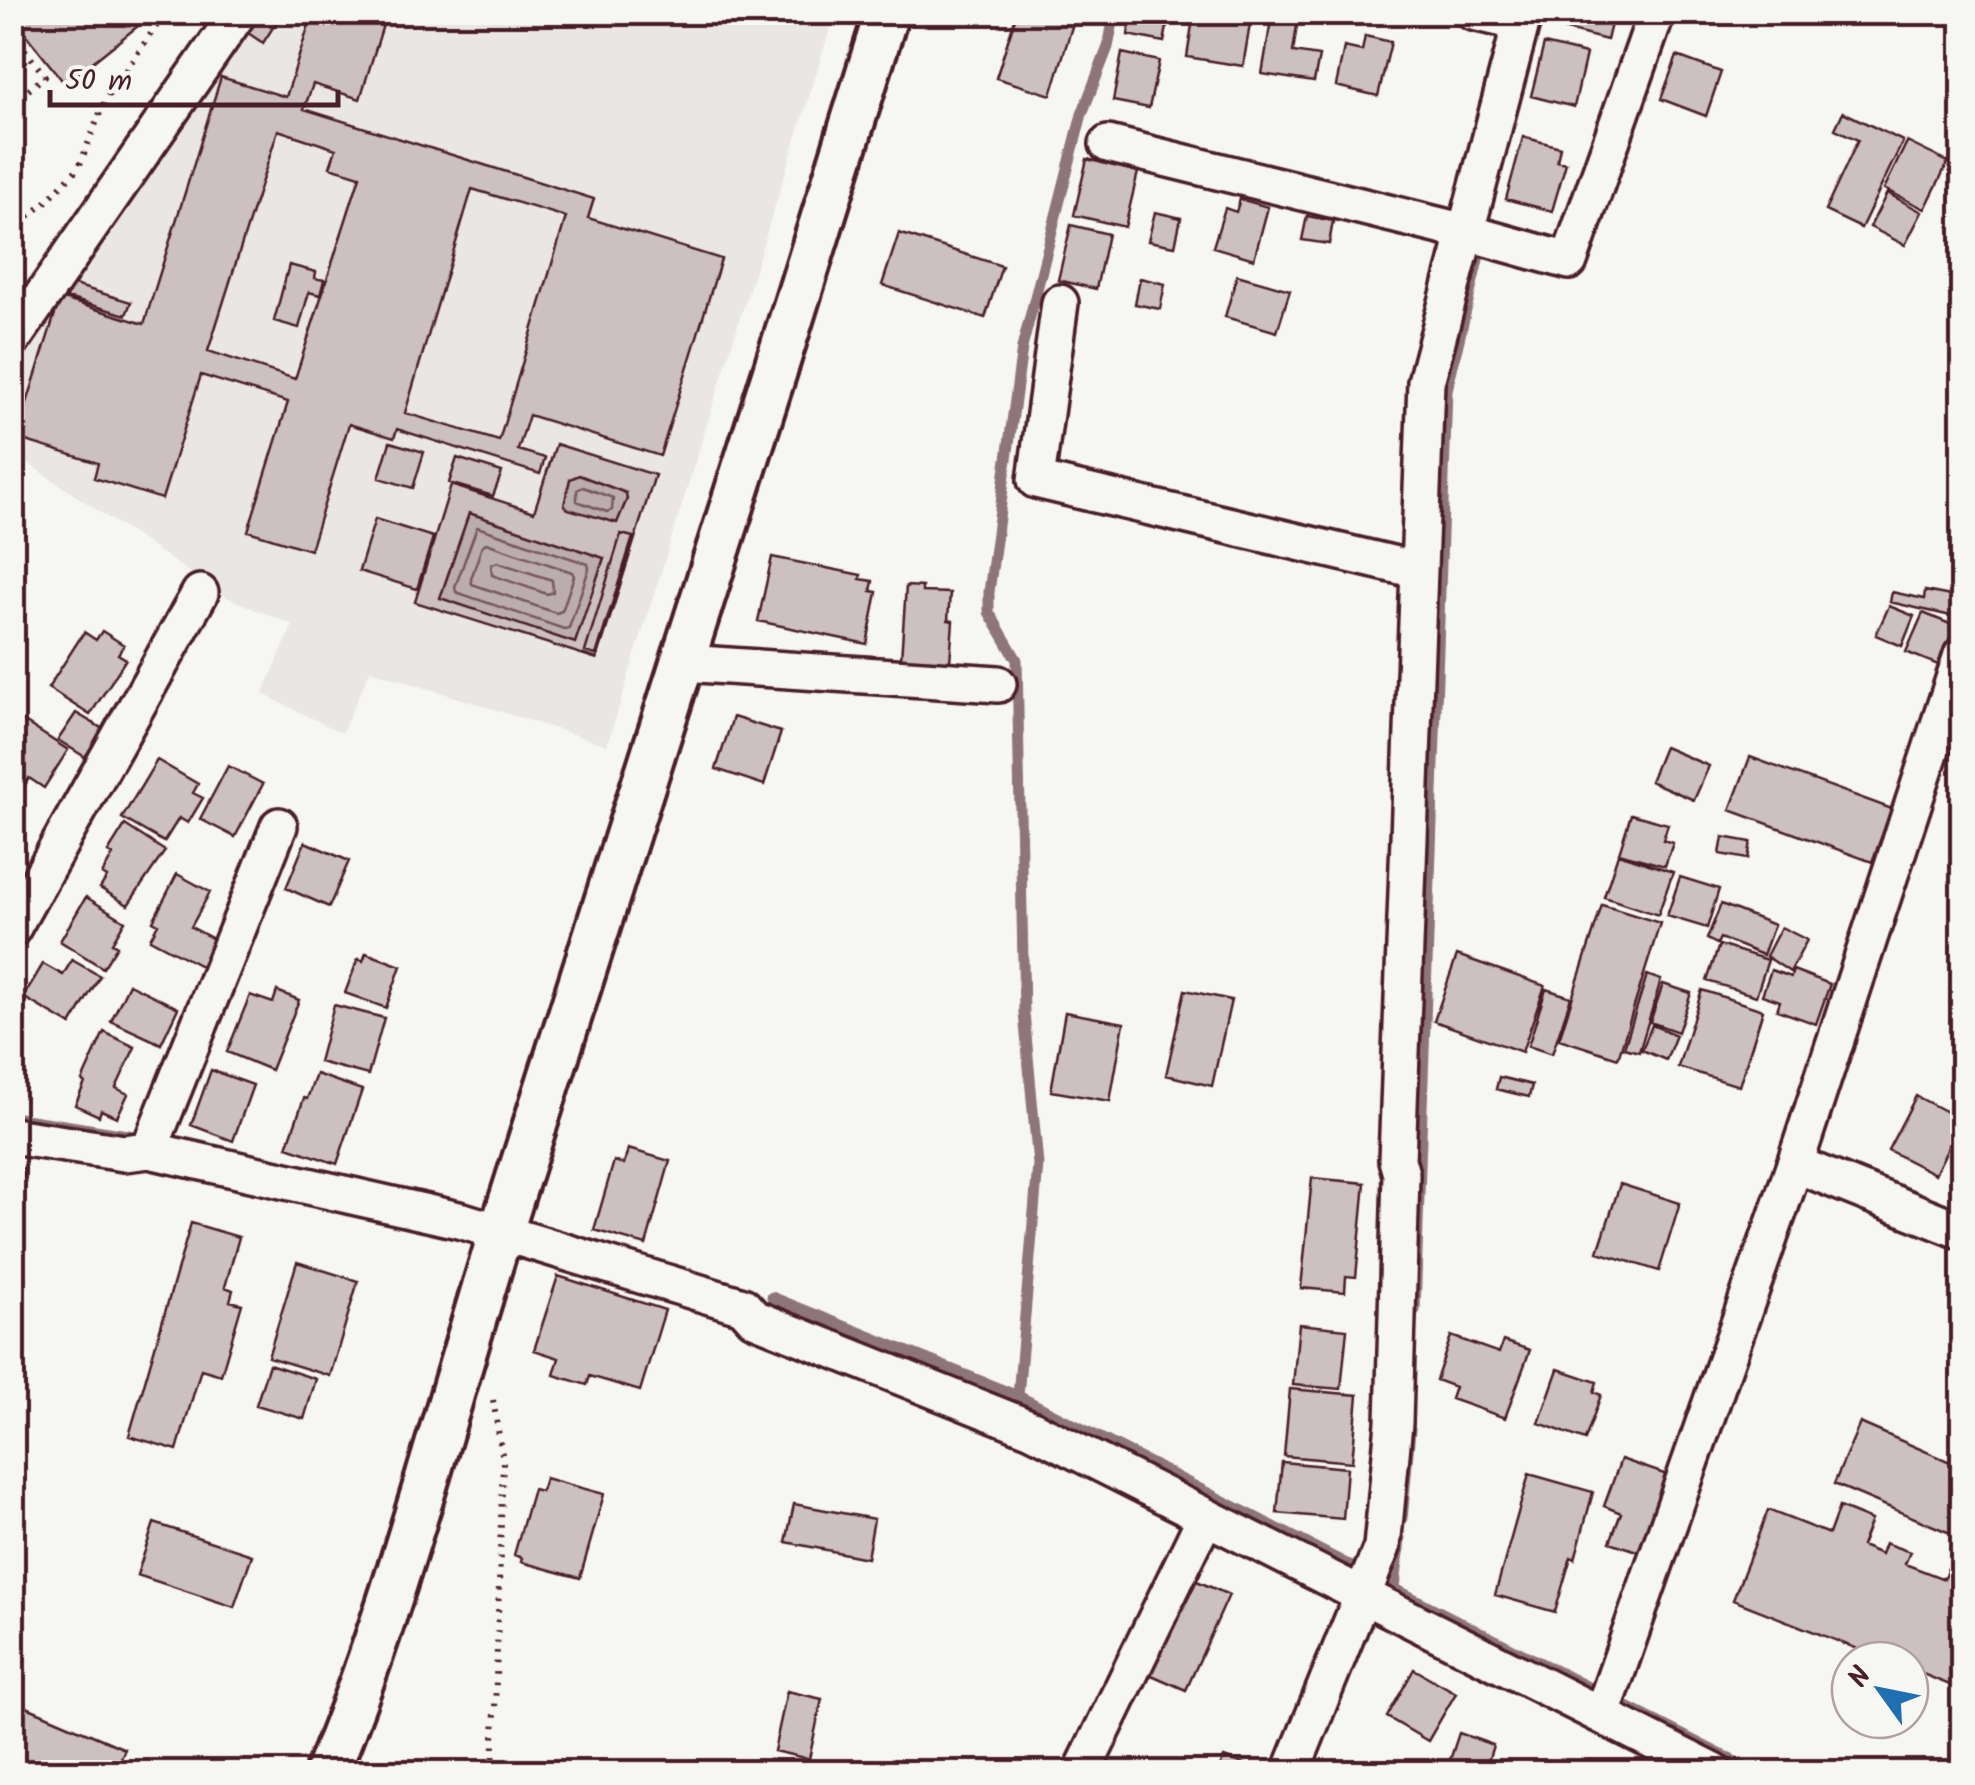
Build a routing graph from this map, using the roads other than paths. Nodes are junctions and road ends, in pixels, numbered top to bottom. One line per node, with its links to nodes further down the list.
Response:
1 (239, 12): 9 (street)
2 (887, 12): 13 (street)
3 (1473, 12): 5 (street)
4 (1658, 12): 7 (street)
5 (1523, 18): 7 (street)
6 (1108, 144): 7 (street)
7 (1478, 235): 10 (street)
8 (1060, 303): 10 (street)
9 (12, 340)
10 (1418, 570): 23 (street)
11 (200, 594): 16 (street)
12 (1962, 655): 19 (street)
13 (684, 663): 14 (street); 21 (street)
14 (998, 684)
15 (279, 826): 18 (street)
16 (12, 929)
17 (12, 1136): 18 (street)
18 (149, 1150): 21 (street)
19 (1795, 1164): 20 (street); 24 (street)
20 (1962, 1232)
21 (501, 1233): 22 (street); 26 (street)
22 (1205, 1518): 23 (street); 27 (street)
23 (1368, 1580): 24 (street); 28 (street)
24 (1606, 1701): 25 (street)
25 (1707, 1771)
26 (327, 1772)
27 (1082, 1772)
28 (1291, 1772)

